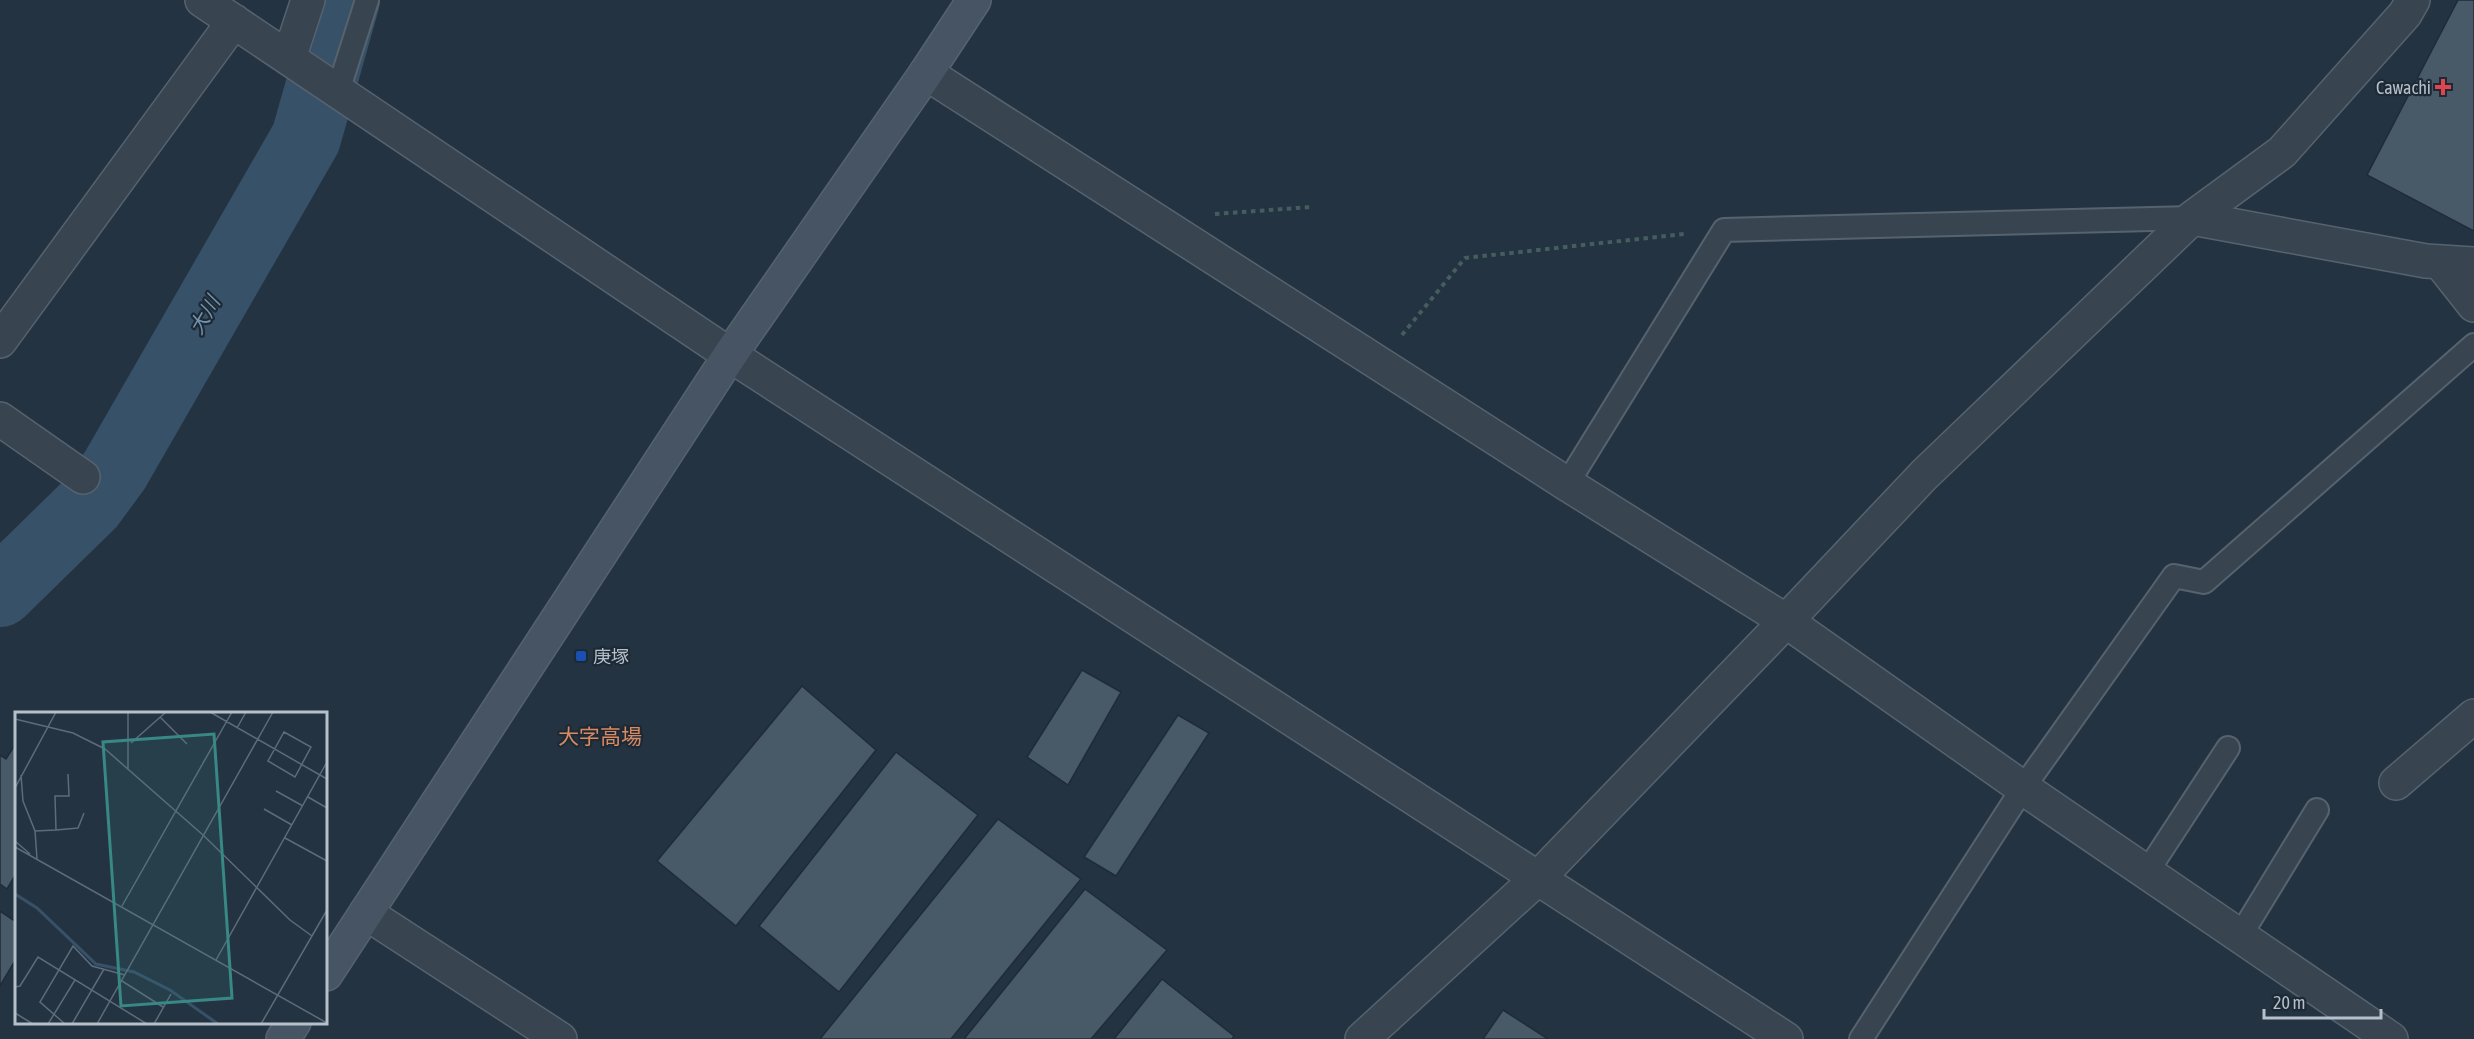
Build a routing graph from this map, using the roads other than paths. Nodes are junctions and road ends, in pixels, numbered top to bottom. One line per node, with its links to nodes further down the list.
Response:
1 (202, 0): 6 (street)
2 (308, 0): 7 (street)
3 (367, 0): 9 (lane)
4 (974, 0): 8 (street)
5 (2413, 0): 10 (street)
6 (234, 21): 7 (street); 14 (street)
7 (289, 58): 9 (street)
8 (926, 73): 16 (street); 19 (street)
9 (338, 92): 16 (street)
10 (2192, 218): 11 (street); 19 (lane); 20 (street)
11 (2440, 262): 12 (street); 13 (street)
12 (2474, 264)
13 (2474, 305)
14 (0, 341)
15 (2474, 345): 24 (lane)
16 (730, 355): 27 (street); 28 (street)
17 (0, 419): 18 (street)
18 (83, 477)
19 (1567, 484): 20 (street)
20 (1786, 621): 24 (street); 27 (street)
21 (2474, 716): 23 (street)
22 (2228, 748): 26 (lane)
23 (2396, 783)
24 (2023, 788): 26 (street); 36 (lane)
25 (2317, 810): 29 (lane)
26 (2147, 872): 29 (street)
27 (1538, 878): 34 (street); 35 (street)
28 (366, 913): 30 (street); 33 (street)
29 (2240, 936): 37 (street)
30 (327, 972)
31 (293, 1024): 32 (street)
32 (283, 1039)
33 (560, 1039)
34 (1362, 1039)
35 (1786, 1039)
36 (1861, 1039)
37 (2391, 1039)

